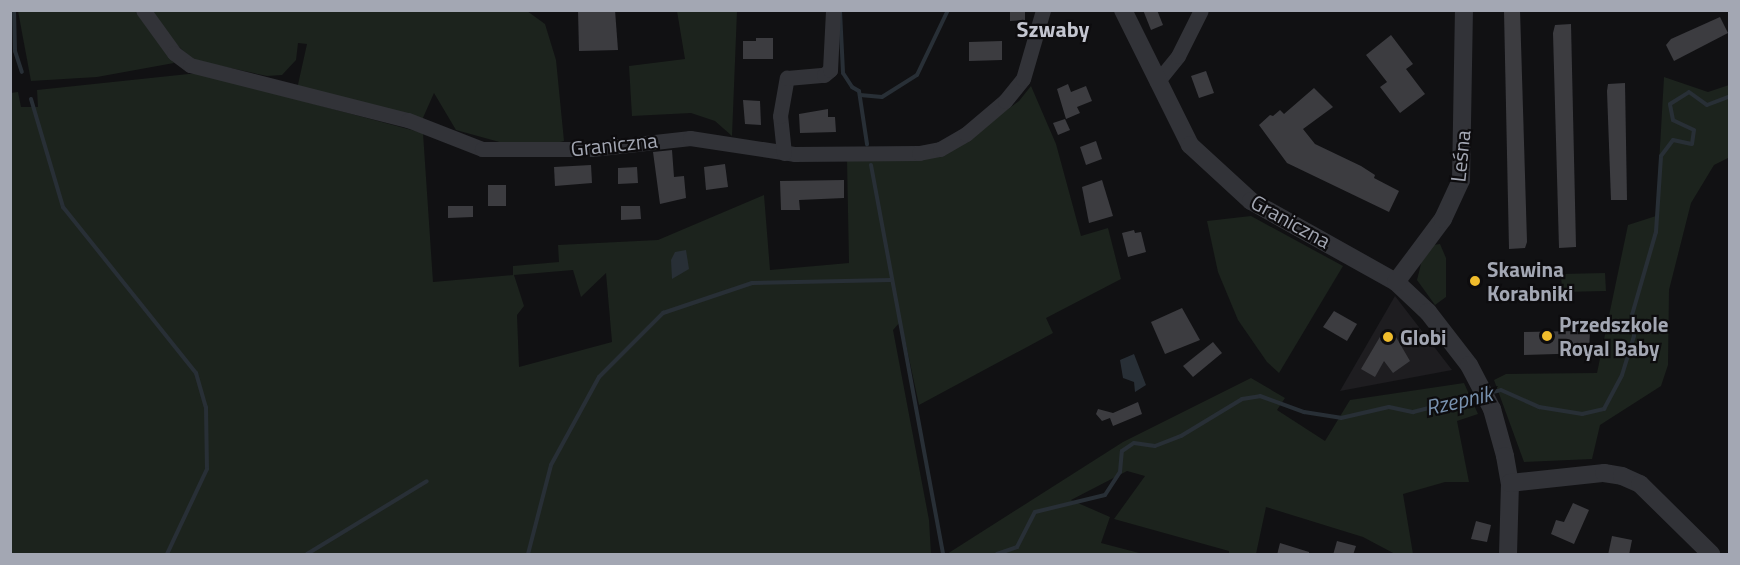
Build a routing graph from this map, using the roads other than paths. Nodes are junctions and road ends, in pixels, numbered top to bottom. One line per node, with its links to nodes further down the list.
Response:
1 (143, 10): 7 (street, Graniczna)
2 (833, 10): 10 (street)
3 (1043, 10): 10 (street, Graniczna)
4 (1123, 10): 9 (street, Graniczna)
5 (1201, 10): 9 (street)
6 (1464, 10): 11 (street, Leśna)
7 (190, 65): 8 (street); 10 (street, Graniczna)
8 (174, 68)
9 (1157, 82): 11 (street, Graniczna)
10 (784, 153)
11 (1396, 282): 12 (street, Graniczna)
12 (1510, 483): 13 (street, Graniczna); 14 (street)
13 (1508, 555)
14 (1711, 555)

